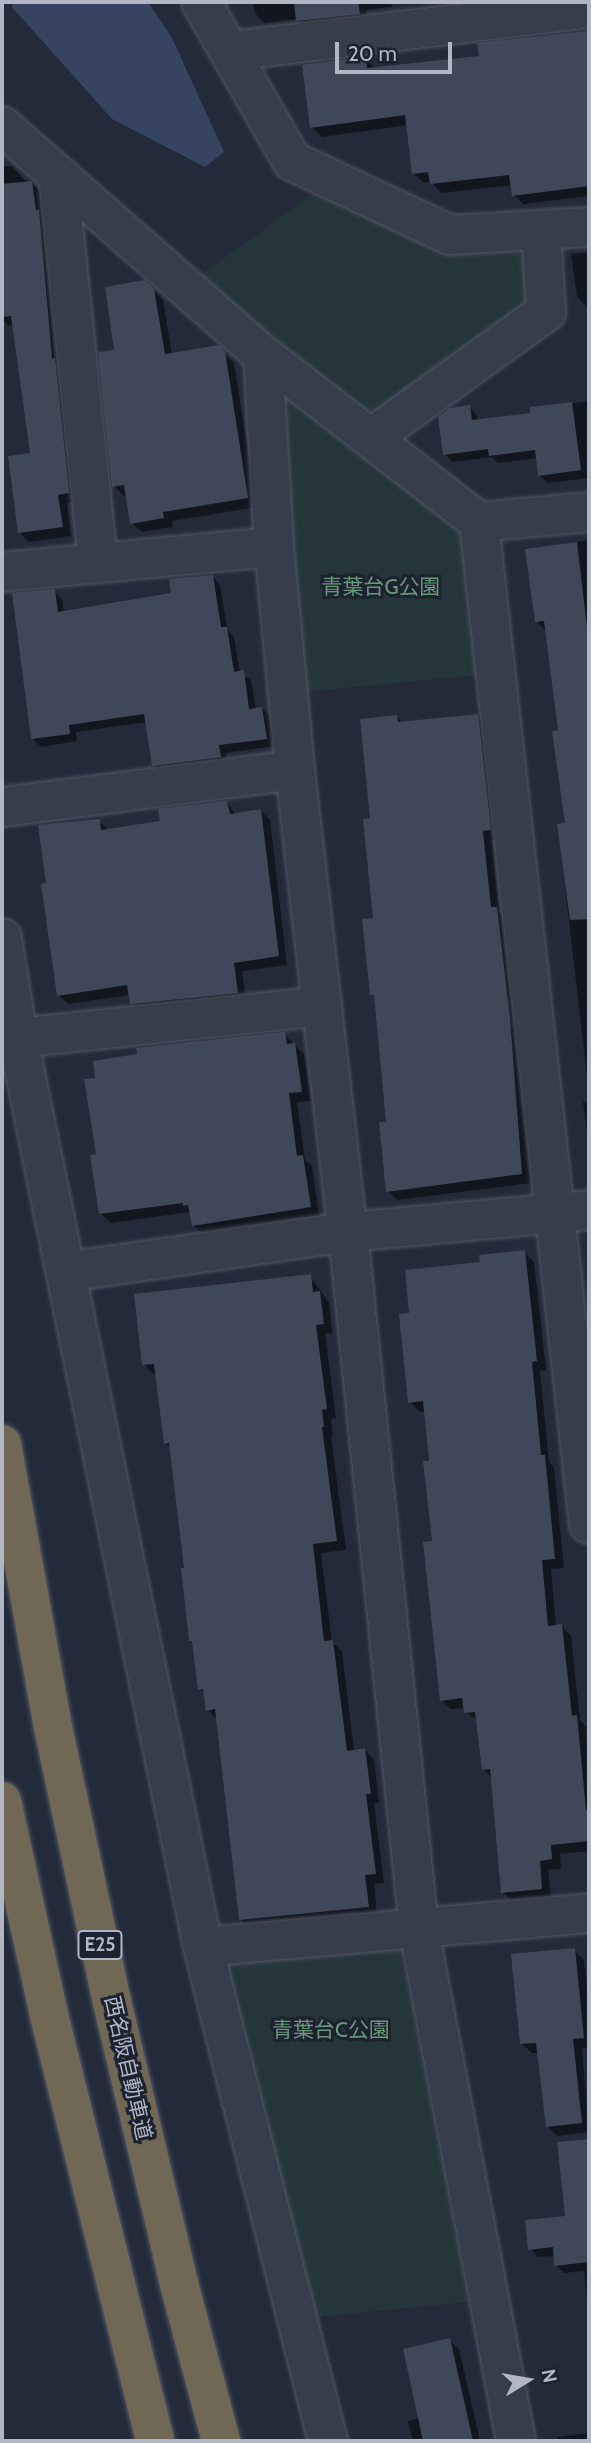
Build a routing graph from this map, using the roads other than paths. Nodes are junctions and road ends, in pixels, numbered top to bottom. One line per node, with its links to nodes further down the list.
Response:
1 (201, 2): 3 (street)
2 (589, 8): 3 (street)
3 (231, 51): 7 (street)
4 (2, 126): 5 (street)
5 (58, 176): 8 (street); 13 (street)
6 (589, 227): 7 (street)
7 (541, 230): 9 (street)
8 (263, 355): 9 (street); 12 (street)
9 (371, 439): 11 (street)
10 (589, 512): 11 (street)
11 (479, 522): 20 (street)
12 (274, 547): 13 (street); 15 (street)
13 (98, 563): 14 (street)
14 (2, 572)
15 (295, 770): 16 (street); 18 (street)
16 (2, 807)
17 (2, 938): 19 (street)
18 (322, 1006): 19 (street); 21 (street)
19 (18, 1038): 22 (street)
20 (573, 1212): 21 (street); 24 (street)
21 (348, 1232): 22 (street); 27 (street)
22 (66, 1272): 28 (street)
23 (2, 1444): 30 (highway, 西名阪自動車道 / E25)
24 (589, 1524)
25 (2, 1801): 29 (highway)
26 (589, 1913): 27 (street)
27 (419, 1930): 28 (street); 32 (street)
28 (203, 1947): 31 (street)
29 (155, 2441)
30 (221, 2441)
31 (328, 2441)
32 (516, 2441)

